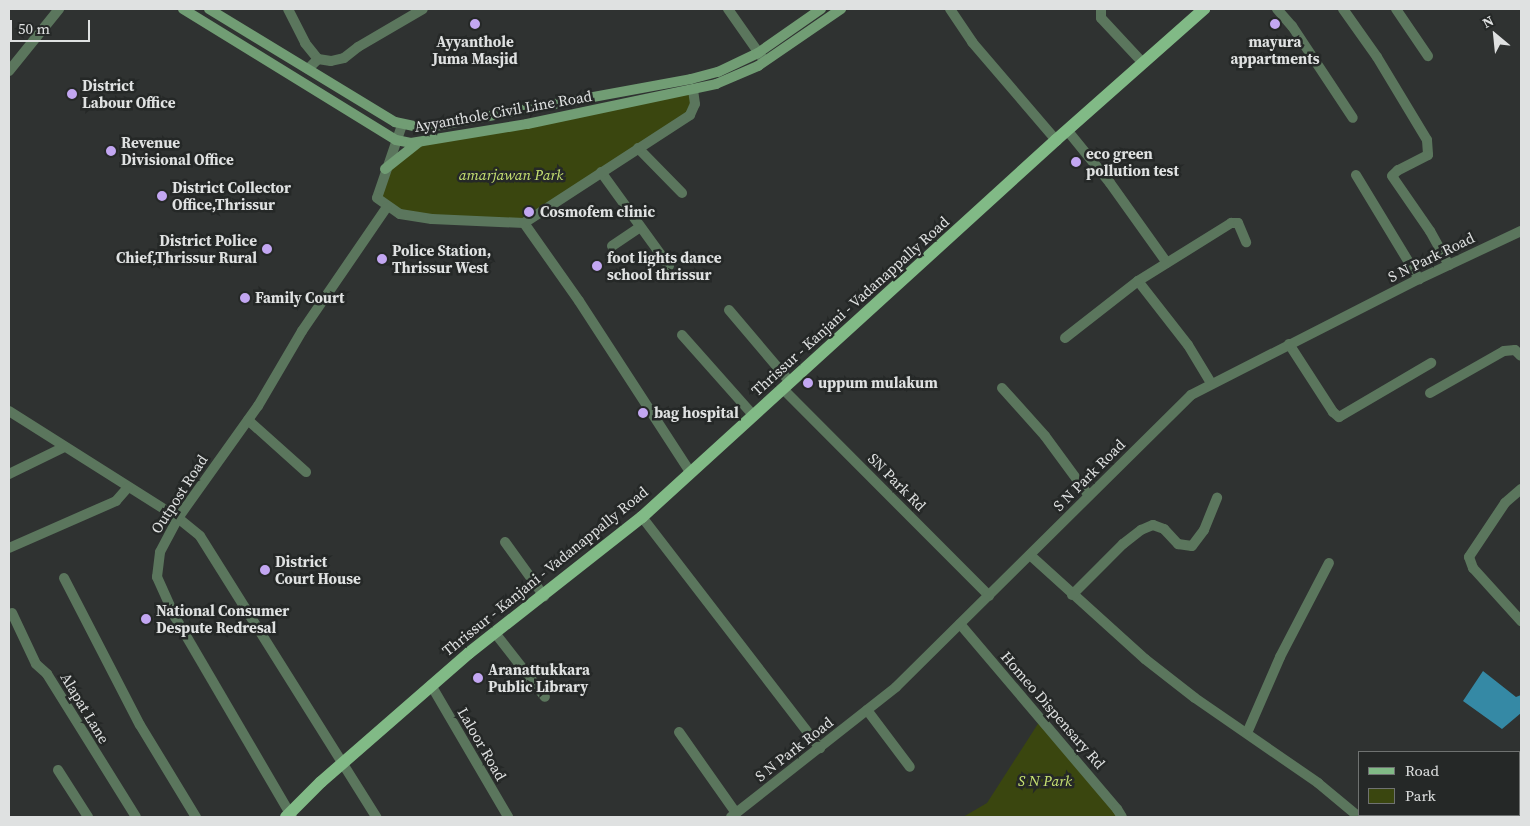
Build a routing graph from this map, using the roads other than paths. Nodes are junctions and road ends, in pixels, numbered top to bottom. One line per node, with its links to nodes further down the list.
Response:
1 (59, 9): 20 (street)
2 (183, 9): 24 (main road, Ayyanthole Civil Line Road)
3 (209, 9): 21 (main road, Ayyanthole Civil Line Road)
4 (288, 9): 17 (street)
5 (423, 9): 17 (street)
6 (728, 9): 15 (street)
7 (821, 9): 15 (main road, Ayyanthole Civil Line Road)
8 (841, 9): 18 (main road, Ayyanthole Civil Line Road)
9 (950, 9): 31 (street)
10 (1101, 9): 19 (street)
11 (1204, 9): 19 (main road, Thrissur - Kanjani - Vadanappally Road)
12 (1277, 9): 26 (street)
13 (1343, 9): 45 (street)
14 (1396, 9): 16 (street)
15 (758, 53): 18 (street); 22 (main road, Ayyanthole Civil Line Road)
16 (1428, 56)
17 (318, 59): 21 (street)
18 (764, 62): 23 (main road, Ayyanthole Civil Line Road)
19 (1142, 62): 29 (main road, Thrissur - Kanjani - Vadanappally Road)
20 (9, 70)
21 (311, 72): 24 (main road); 27 (main road, Ayyanthole Civil Line Road)
22 (718, 72): 23 (main road); 28 (main road, Ayyanthole Civil Line Road)
23 (722, 82): 25 (main road, Ayyanthole Civil Line Road)
24 (306, 86): 30 (main road, Ayyanthole Civil Line Road)
25 (693, 90): 32 (main road, Ayyanthole Civil Line Road); 33 (street)
26 (1353, 118)
27 (402, 125): 28 (main road, Ayyanthole Civil Line Road); 30 (street)
28 (421, 128): 32 (main road)
29 (1067, 130): 31 (main road, Thrissur - Kanjani - Vadanappally Road); 44 (street)
30 (396, 140): 32 (main road, Ayyanthole Civil Line Road); 34 (street)
31 (1056, 140): 56 (main road, Thrissur - Kanjani - Vadanappally Road)
32 (419, 143): 34 (main road)
33 (638, 148): 35 (street); 37 (street)
34 (385, 169): 38 (street)
35 (601, 172): 39 (street); 40 (street)
36 (1356, 175): 47 (street)
37 (682, 193)
38 (387, 206): 39 (street); 61 (street, Outpost Road)
39 (524, 223): 64 (street)
40 (640, 227): 43 (street); 46 (street)
41 (1521, 231): 45 (street, S N Park Road)
42 (1246, 242): 44 (street)
43 (612, 246)
44 (1166, 263): 48 (street)
45 (1449, 265): 47 (street, S N Park Road)
46 (669, 266)
47 (1419, 279): 52 (street, S N Park Road)
48 (1138, 281): 51 (street); 55 (street)
49 (729, 310): 56 (street, SN Park Rd)
50 (682, 335): 60 (street)
51 (1065, 338)
52 (1289, 344): 54 (street); 55 (street, S N Park Road)
53 (1521, 356): 58 (street)
54 (1431, 362)
55 (1211, 383): 68 (street, S N Park Road)
56 (786, 385): 60 (main road, Thrissur - Kanjani - Vadanappally Road); 79 (street, SN Park Rd)
57 (1002, 388): 68 (street)
58 (1430, 393)
59 (9, 411): 62 (street)
60 (753, 415): 64 (main road, Thrissur - Kanjani - Vadanappally Road)
61 (248, 420): 63 (street); 71 (street, Outpost Road)
62 (64, 447): 65 (street); 66 (street)
63 (306, 472)
64 (690, 472): 70 (main road, Thrissur - Kanjani - Vadanappally Road)
65 (9, 474)
66 (128, 487): 71 (street); 73 (street)
67 (1521, 489): 81 (street)
68 (1089, 496): 74 (street, S N Park Road)
69 (1217, 497): 77 (street)
70 (642, 517): 78 (main road, Thrissur - Kanjani - Vadanappally Road); 89 (street)
71 (178, 518): 90 (street); 94 (street, Outpost Road)
72 (505, 542): 78 (street)
73 (9, 548)
74 (1030, 555): 77 (street); 79 (street, S N Park Road)
75 (1329, 563): 88 (street)
76 (64, 578): 98 (street)
77 (1072, 595): 88 (street)
78 (544, 596): 83 (main road, Thrissur - Kanjani - Vadanappally Road)
79 (989, 596): 82 (street, S N Park Road)
80 (12, 612): 97 (street, Alapat Lane)
81 (1521, 621)
82 (960, 624): 86 (street, S N Park Road); 101 (street, Homeo Dispensary Rd)
83 (495, 633): 84 (main road, Thrissur - Kanjani - Vadanappally Road); 85 (street)
84 (431, 686): 90 (main road, Thrissur - Kanjani - Vadanappally Road); 100 (street, Laloor Road)
85 (545, 697)
86 (868, 710): 89 (street, S N Park Road); 91 (street)
87 (679, 732): 93 (street)
88 (1247, 733): 95 (street)
89 (820, 748): 93 (street, S N Park Road)
90 (343, 765): 94 (main road, Thrissur - Kanjani - Vadanappally Road); 99 (street)
91 (910, 767)
92 (58, 770): 96 (street)
93 (733, 815)
94 (289, 816)
95 (1355, 816)
96 (88, 817)
97 (136, 817)
98 (196, 817)
99 (376, 817)
100 (508, 817)
101 (1122, 817)

